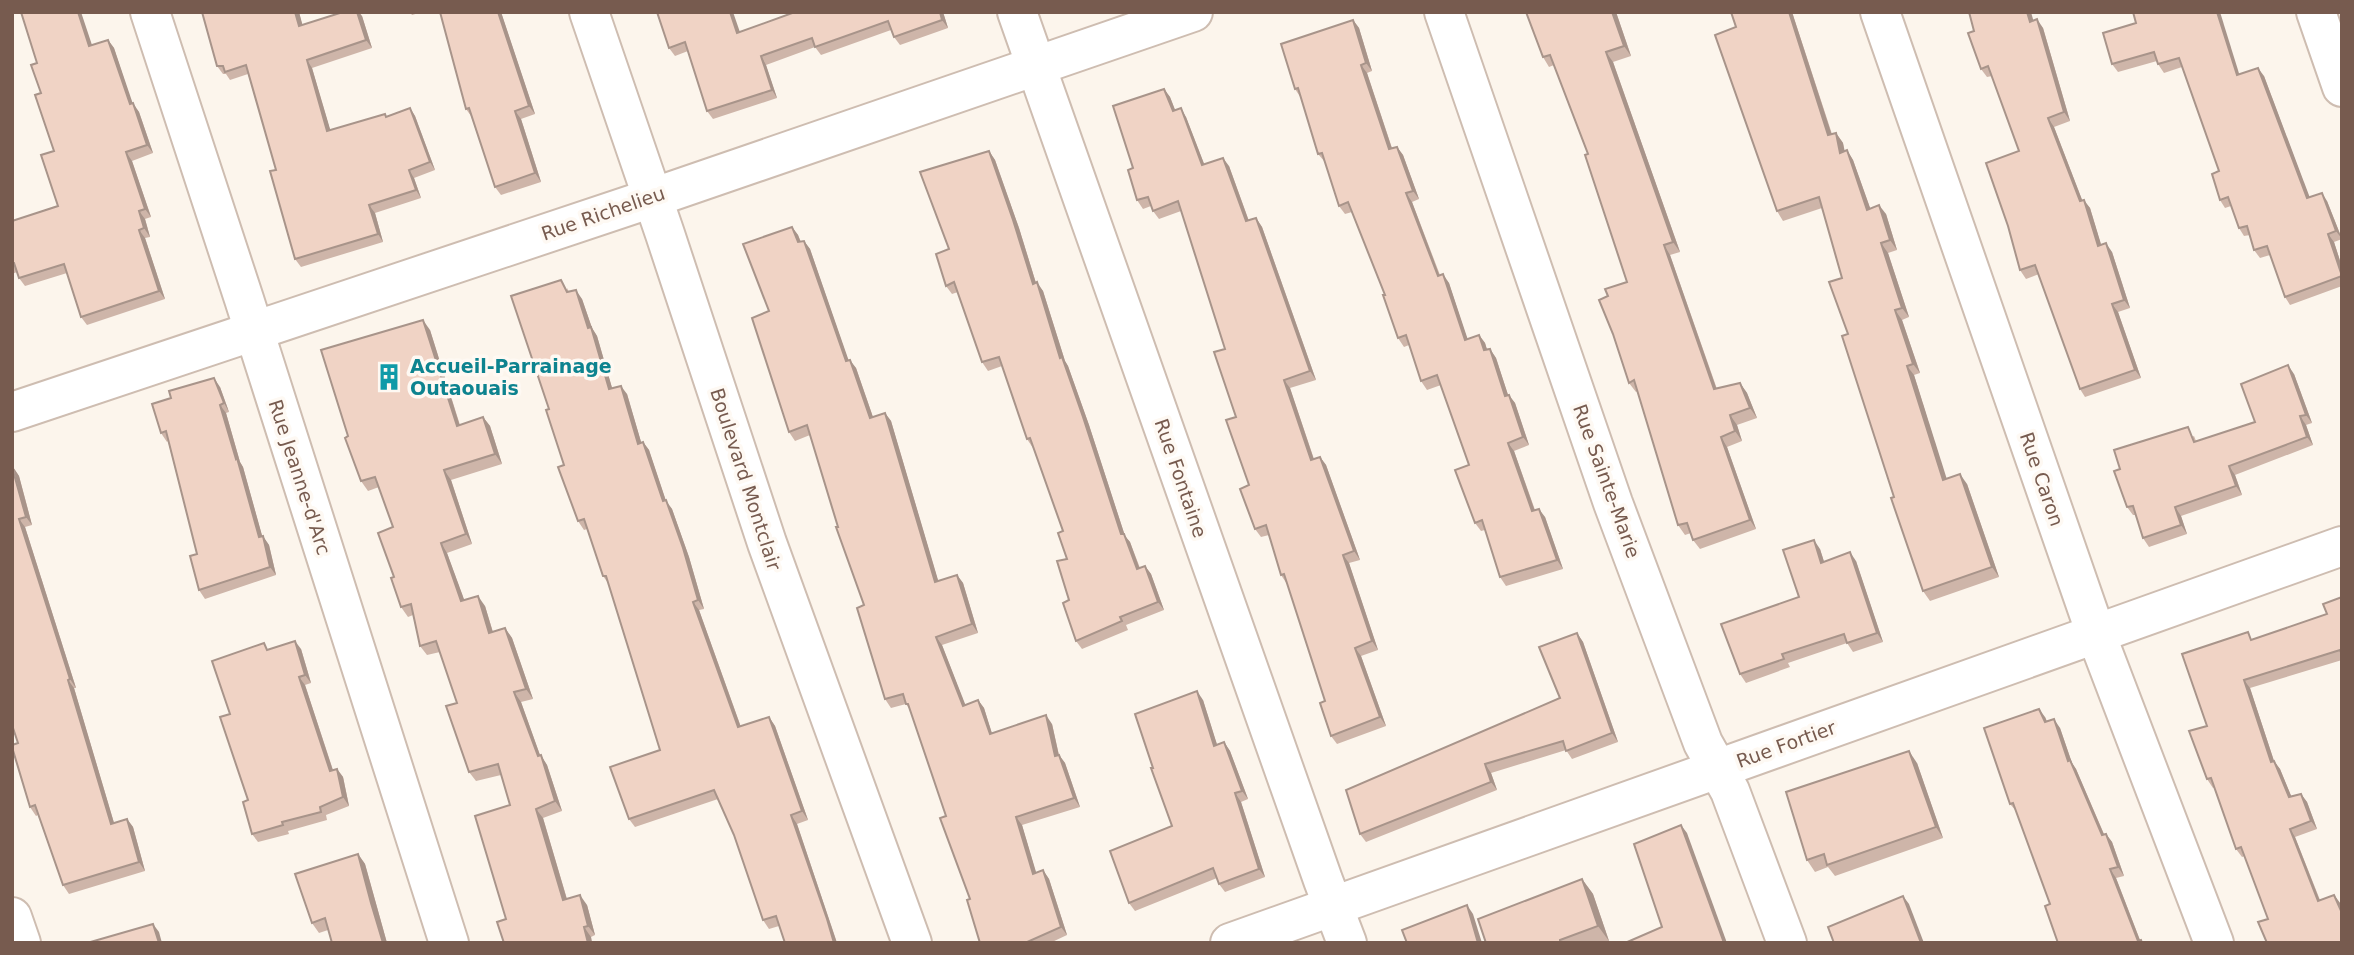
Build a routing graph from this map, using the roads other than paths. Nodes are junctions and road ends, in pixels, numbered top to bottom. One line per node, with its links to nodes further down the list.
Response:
1 (150, 12): 11 (street, Rue Jeanne-d'Arc)
2 (589, 12): 10 (street, Boulevard Montclair)
3 (1017, 12): 8 (street, Rue Fontaine)
4 (1194, 12): 8 (street, Rue Richelieu)
5 (1444, 12): 15 (street, Rue Sainte-Marie)
6 (1880, 12): 14 (street, Rue Caron)
7 (2316, 12): 9 (street)
8 (1035, 67): 10 (street, Rue Richelieu); 16 (street, Rue Fontaine)
9 (2342, 87)
10 (652, 198): 11 (street, Rue Richelieu); 20 (street, Boulevard Montclair)
11 (252, 331): 12 (street, Rue Richelieu); 19 (street, Rue Jeanne-d'Arc)
12 (12, 412)
13 (2342, 545): 14 (street, Rue Fortier)
14 (2096, 634): 15 (street, Rue Fortier); 24 (street, Rue Caron)
15 (1716, 769): 16 (street, Rue Fortier); 23 (street, Rue Sainte-Marie)
16 (1333, 906): 21 (street, Rue Fortier); 22 (street, Rue Fontaine)
17 (12, 917): 18 (street)
18 (20, 943)
19 (449, 943)
20 (912, 943)
21 (1230, 943)
22 (1347, 943)
23 (1787, 943)
24 (2214, 943)

